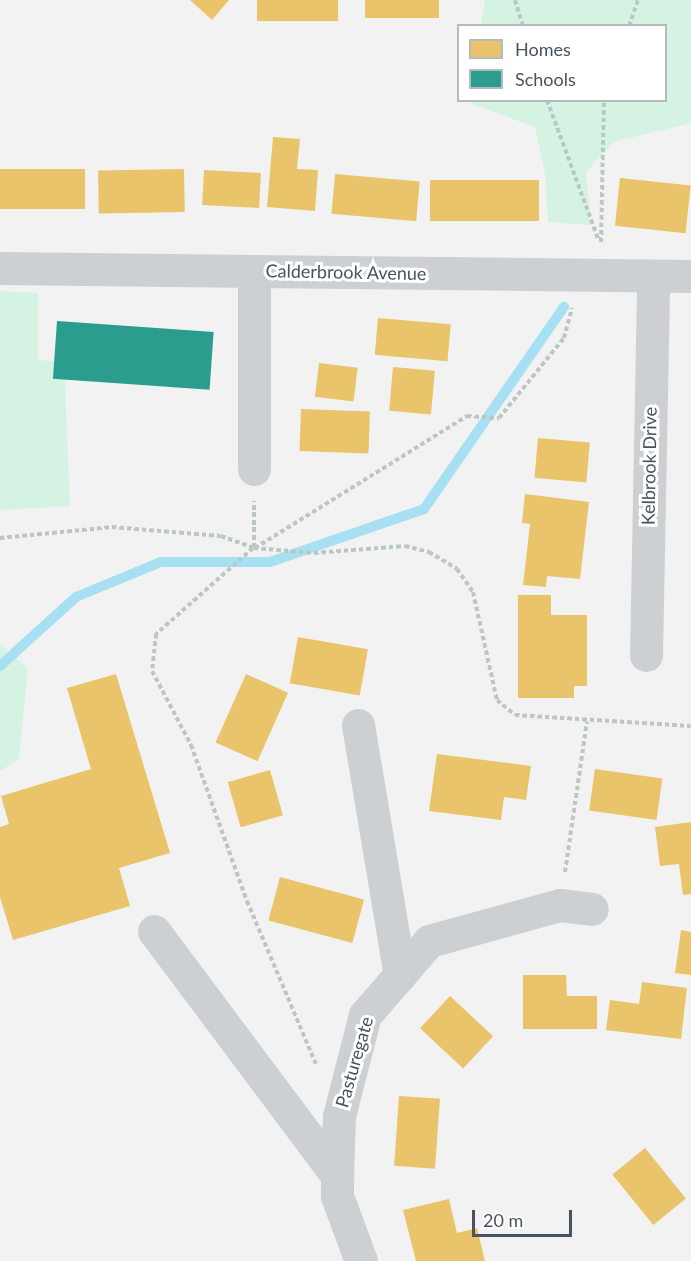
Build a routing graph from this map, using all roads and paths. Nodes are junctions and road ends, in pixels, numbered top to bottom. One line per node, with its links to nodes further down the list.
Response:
1 (515, 0): 3 (path)
2 (639, 0): 4 (path)
3 (522, 24)
4 (629, 24)
5 (548, 102): 6 (path)
6 (604, 102)
7 (0, 268): 8 (street, Calderbrook Avenue)
8 (254, 271): 9 (street, Calderbrook Avenue); 12 (street)
9 (580, 276): 11 (street, Calderbrook Avenue); 14 (path)
10 (691, 276): 11 (street, Calderbrook Avenue)
11 (653, 277): 15 (street, Kelbrook Drive)
12 (254, 469): 14 (path)
13 (0, 538): 14 (path)
14 (253, 548): 16 (path); 23 (path)
15 (646, 655)
16 (587, 722): 18 (path); 19 (path)
17 (358, 725): 22 (street)
18 (691, 726)
19 (560, 905): 20 (street, Pasturegate); 22 (street, Pasturegate)
20 (592, 909)
21 (154, 931): 24 (street)
22 (400, 975): 23 (street, Pasturegate)
23 (348, 1077): 24 (street, Pasturegate)
24 (338, 1176): 25 (street, Pasturegate)
25 (361, 1261)

